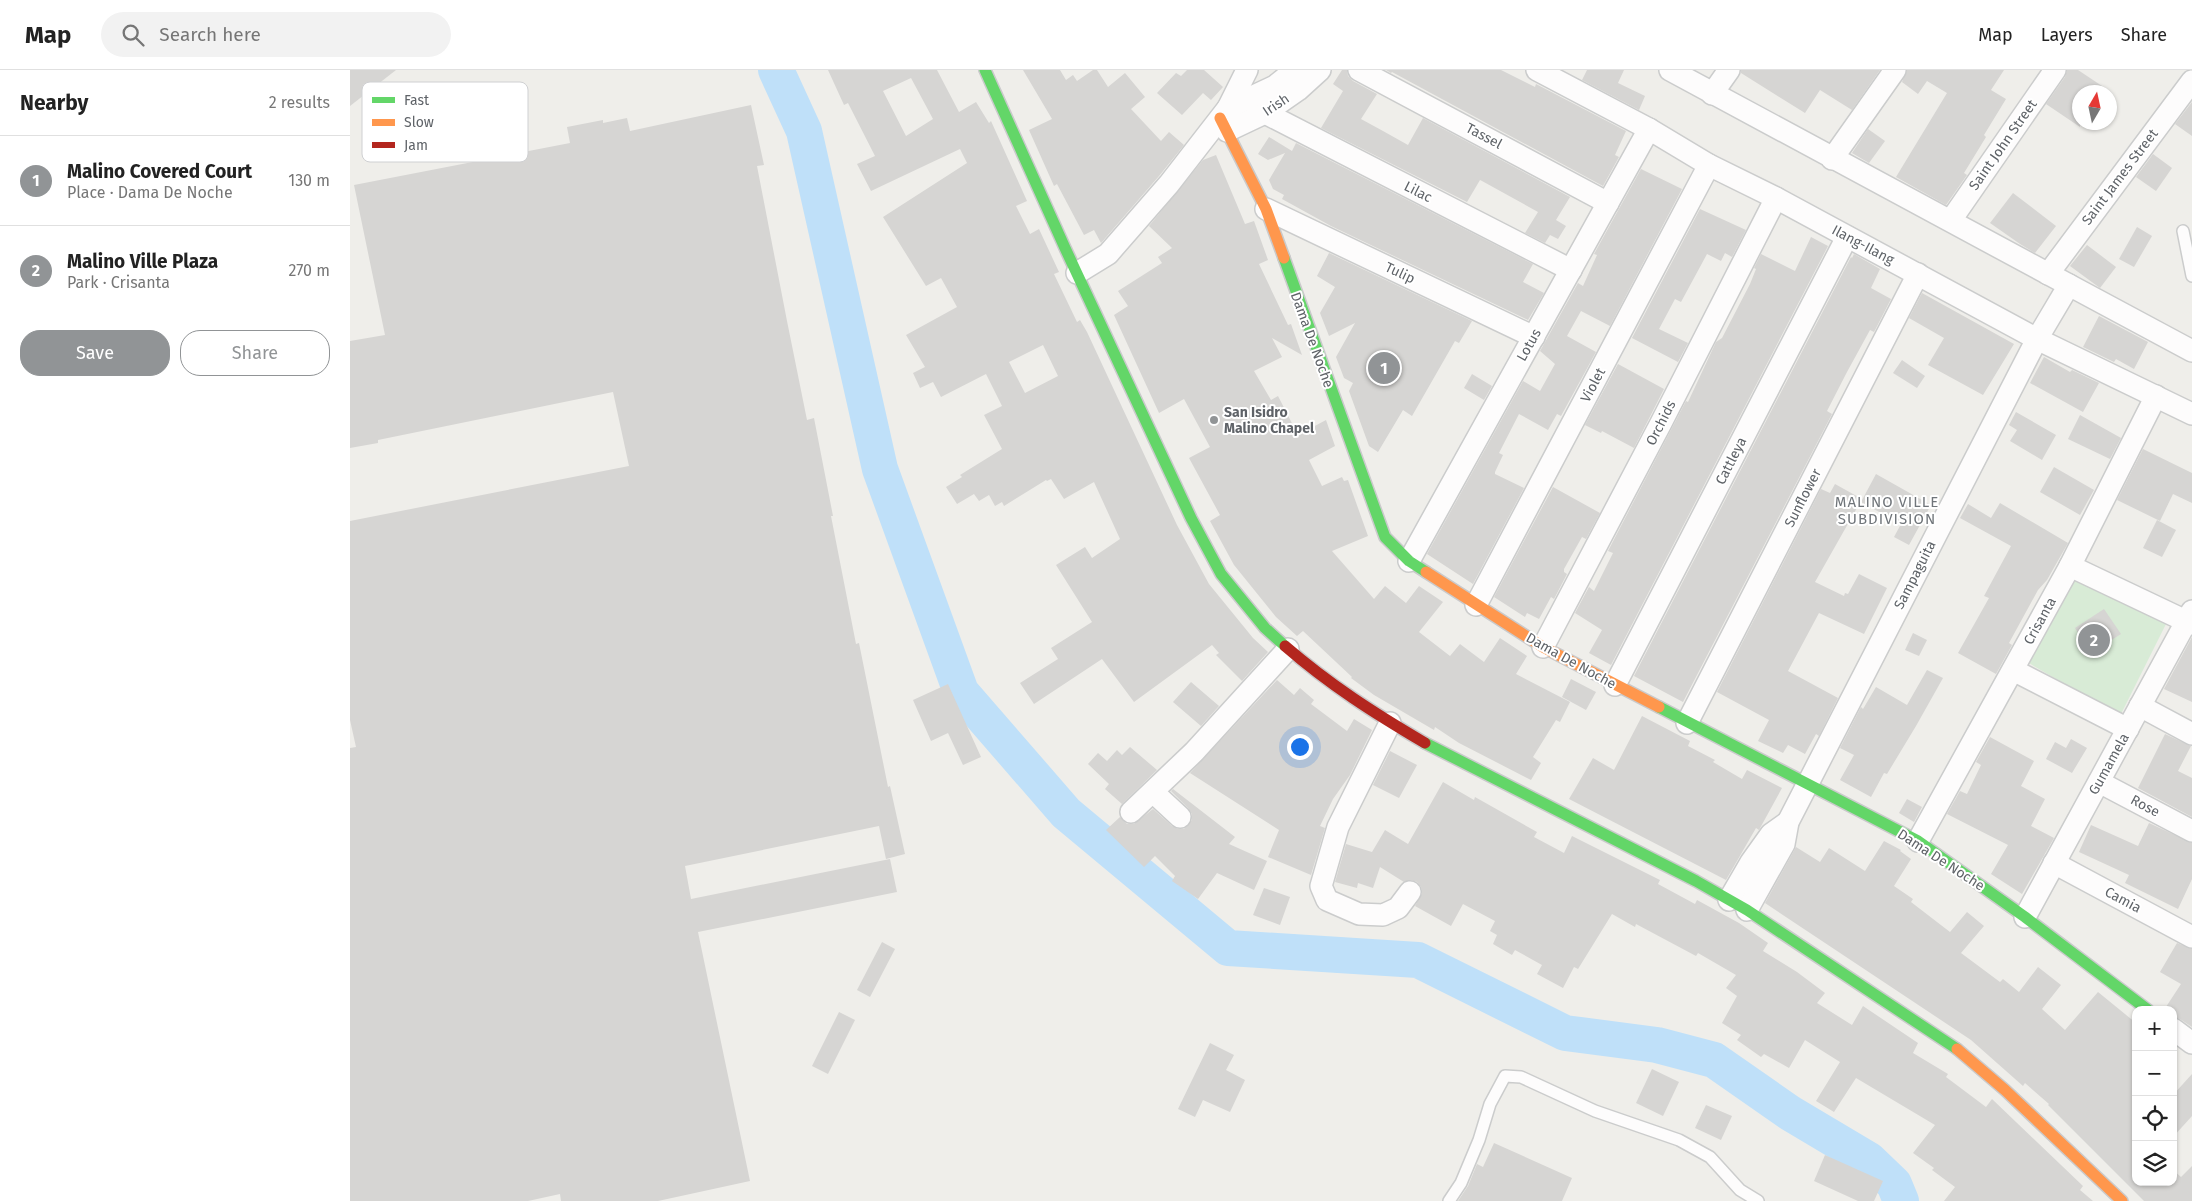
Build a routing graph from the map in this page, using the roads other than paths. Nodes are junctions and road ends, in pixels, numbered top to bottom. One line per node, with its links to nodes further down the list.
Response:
1 (986, 70): 25 (street)
2 (1247, 70): 14 (street)
3 (1295, 70): 14 (street)
4 (1320, 70): 13 (street, Irish)
5 (1360, 70): 19 (street, Tassel)
6 (1537, 70): 15 (street, Ilang-Ilang)
7 (1670, 70): 12 (street)
8 (1729, 70): 12 (street)
9 (1895, 70): 16 (street)
10 (2055, 70): 21 (street, Saint John Street)
11 (2192, 81): 27 (street, Saint James Street)
12 (1712, 94): 16 (street)
13 (1265, 114): 14 (street, Irish); 24 (street, Lilac)
14 (1225, 119): 20 (street, Dama De Noche); 25 (street)
15 (1649, 129): 17 (street, Ilang-Ilang); 19 (street, Lotus)
16 (1832, 159): 21 (street)
17 (1709, 165): 18 (street, Ilang-Ilang); 37 (street, Violet)
18 (1776, 198): 23 (street, Ilang-Ilang); 39 (street, Orchids)
19 (1608, 203): 24 (street, Lotus)
20 (1266, 209): 30 (street, Tulip); 35 (street, Dama De Noche)
21 (1951, 220): 27 (street)
22 (2183, 231): 28 (lane)
23 (1847, 237): 26 (street, Ilang-Ilang); 42 (street, Cattleya)
24 (1571, 270): 30 (street, Lotus)
25 (1077, 273): 40 (street)
26 (1918, 274): 31 (street, Ilang-Ilang); 45 (street, Sunflower)
27 (2048, 274): 29 (street)
28 (2192, 276)
29 (2069, 285): 31 (street, Sampaguita); 32 (street)
30 (1534, 337): 35 (street, Lotus)
31 (2037, 339): 33 (street, Ilang-Ilang); 49 (street, Sampaguita)
32 (2191, 346)
33 (2156, 396): 34 (street, Ilang-Ilang); 36 (street, Crisanta)
34 (2192, 414)
35 (1409, 561): 37 (street, Dama De Noche)
36 (2070, 566): 38 (street); 41 (street, Crisanta)
37 (1476, 605): 39 (street, Dama De Noche)
38 (2190, 619): 43 (street, Gumamela)
39 (1543, 647): 42 (street, Dama De Noche)
40 (1288, 649): 44 (street); 50 (street)
41 (2013, 670): 46 (street); 54 (street, Crisanta)
42 (1615, 685): 45 (street, Dama De Noche)
43 (2140, 706): 46 (street, Gumamela); 47 (street)
44 (1390, 723): 56 (street); 57 (street)
45 (1687, 723): 49 (street, Dama De Noche)
46 (2128, 729): 48 (street, Gumamela)
47 (2192, 734)
48 (2099, 782): 53 (street, Rose); 55 (street, Gumamela)
49 (1807, 785): 54 (street, Dama De Noche); 57 (street, Sampaguita)
50 (1153, 792): 51 (street); 52 (street)
51 (1131, 812)
52 (1180, 817)
53 (2192, 830)
54 (1918, 841): 58 (street, Dama De Noche)
55 (2054, 863): 58 (street, Gumamela); 59 (street, Camia)
56 (1410, 892)
57 (1738, 905): 65 (street)
58 (2025, 917): 60 (street, Dama De Noche)
59 (2192, 937)
60 (2143, 1006)
61 (2177, 1032): 62 (street)
62 (2192, 1043)
63 (1449, 1201): 64 (lane)
64 (1758, 1201)
65 (2122, 1201)

